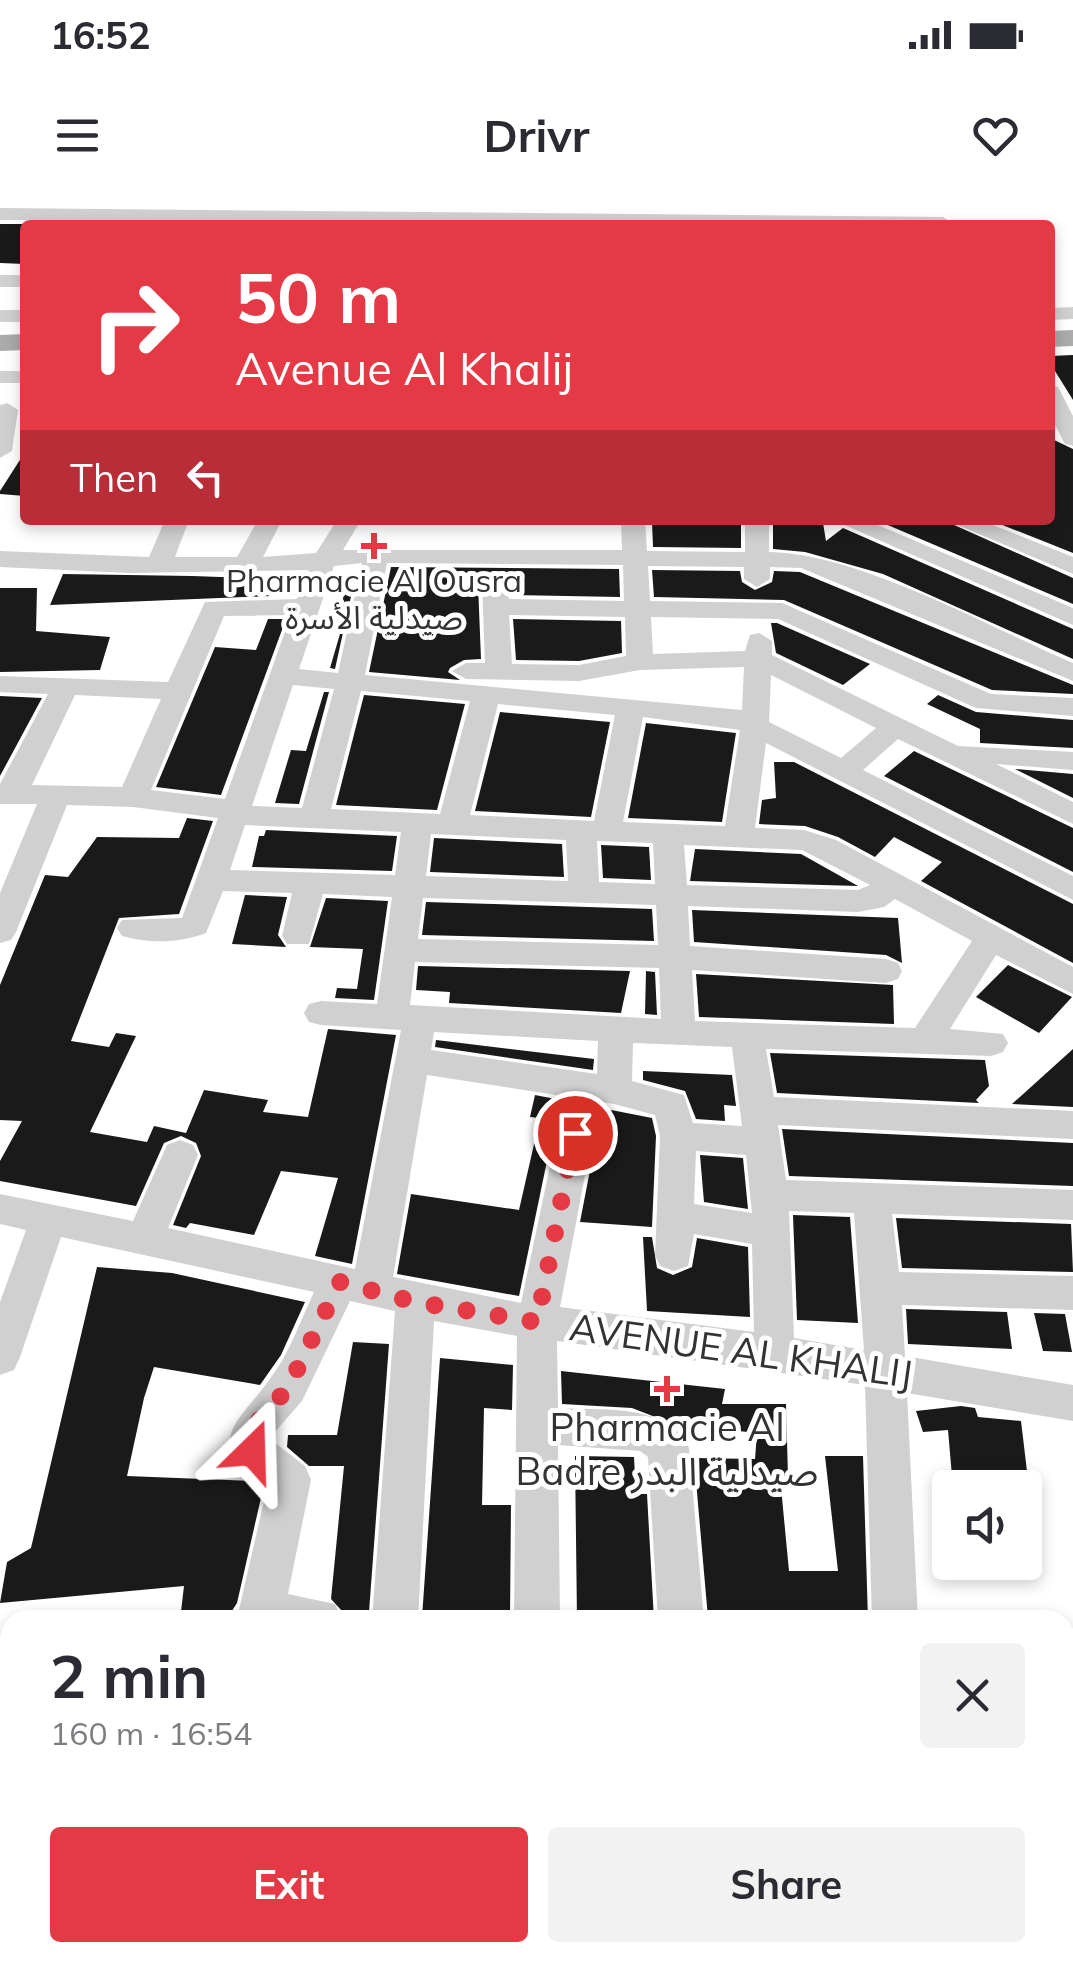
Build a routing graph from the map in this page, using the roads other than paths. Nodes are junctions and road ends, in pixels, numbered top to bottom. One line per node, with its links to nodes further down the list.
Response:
1 (0, 214): 2 (street)
2 (193, 214): 3 (street)
3 (382, 215): 4 (street)
4 (414, 215): 5 (street)
5 (524, 220)
6 (1055, 404): 8 (street)
7 (11, 410): 9 (street)
8 (1065, 428)
9 (9, 447)
10 (175, 525): 24 (street)
11 (267, 525): 25 (street)
12 (343, 525): 23 (street)
13 (633, 525): 21 (street)
14 (757, 525): 22 (street)
15 (857, 525): 31 (street)
16 (983, 525): 17 (street)
17 (1008, 530): 26 (street)
18 (376, 555): 19 (street); 23 (street); 34 (street)
19 (494, 556): 21 (street); 28 (street)
20 (0, 558): 24 (street)
21 (634, 558): 22 (street); 29 (street)
22 (756, 558): 30 (street); 35 (street)
23 (323, 562): 25 (street); 27 (street)
24 (159, 565): 25 (street)
25 (246, 565)
26 (1073, 566)
27 (306, 606): 36 (street); 40 (street)
28 (495, 607): 29 (street); 38 (street)
29 (638, 607): 30 (street); 33 (street)
30 (758, 609): 32 (street); 42 (street)
31 (1073, 617)
32 (759, 659): 33 (street); 43 (street); 44 (street)
33 (640, 662): 38 (street)
34 (352, 673): 36 (street); 38 (street); 53 (street)
35 (1073, 674)
36 (282, 676): 51 (street)
37 (0, 684): 39 (street)
38 (493, 684): 41 (street); 55 (street)
39 (65, 688): 40 (street); 48 (street)
40 (176, 691): 50 (street)
41 (631, 707): 43 (street); 56 (street)
42 (1073, 707)
43 (755, 723): 47 (street); 58 (street)
44 (896, 726): 45 (street); 47 (street)
45 (949, 752): 46 (street); 52 (street)
46 (1073, 760)
47 (844, 771): 63 (street)
48 (7, 795): 49 (street)
49 (56, 797): 50 (street); 67 (street)
50 (132, 797): 51 (street)
51 (233, 812): 53 (street); 59 (street)
52 (1073, 814)
53 (314, 818): 54 (street)
54 (417, 822): 55 (street); 62 (street)
55 (453, 824): 56 (street)
56 (594, 829): 57 (street); 64 (street)
57 (668, 832): 58 (street); 65 (street)
58 (740, 834): 61 (street)
59 (210, 880): 60 (street); 66 (street)
60 (310, 883): 62 (street); 68 (street)
61 (892, 885): 65 (street); 69 (street)
62 (411, 886): 64 (street); 70 (street)
63 (1073, 890)
64 (584, 891): 65 (street)
65 (672, 893): 71 (street)
66 (133, 928)
67 (0, 932)
68 (298, 936)
69 (991, 937): 73 (street); 80 (street)
70 (402, 950): 71 (street); 75 (street)
71 (677, 957): 72 (street); 78 (street)
72 (886, 971)
73 (1073, 982)
74 (320, 1012): 75 (street)
75 (406, 1016): 76 (street); 82 (street)
76 (550, 1025): 77 (street); 83 (street)
77 (616, 1027): 78 (street); 84 (street)
78 (679, 1034): 79 (street)
79 (747, 1035): 80 (street); 85 (street)
80 (924, 1042): 81 (street)
81 (991, 1042)
82 (412, 1060): 83 (street); 98 (street)
83 (540, 1079): 84 (street)
84 (614, 1090): 88 (street)
85 (760, 1126): 86 (street); 88 (street); 93 (street)
86 (1073, 1126)
87 (575, 1133): 102 (street)
88 (678, 1136): 94 (street)
89 (180, 1155): 96 (street)
90 (871, 1199): 91 (street); 93 (street); 99 (street)
91 (1073, 1205)
92 (0, 1209): 95 (street, AVENUE AL KHALIJ)
93 (769, 1213): 94 (street); 103 (street)
94 (675, 1216): 97 (street)
95 (49, 1219): 96 (street, AVENUE AL KHALIJ); 104 (street)
96 (145, 1238): 98 (street, AVENUE AL KHALIJ)
97 (674, 1255)
98 (355, 1286): 101 (street, AVENUE AL KHALIJ); 108 (street)
99 (882, 1288): 100 (street); 105 (street)
100 (1073, 1294)
101 (415, 1302): 102 (street, AVENUE AL KHALIJ); 109 (street)
102 (537, 1322): 103 (street, AVENUE AL KHALIJ); 107 (street)
103 (774, 1352): 105 (street, AVENUE AL KHALIJ)
104 (0, 1357)
105 (886, 1372): 106 (street, AVENUE AL KHALIJ); 112 (street)
106 (1073, 1403)
107 (538, 1425): 110 (street); 111 (street)
108 (262, 1610)
109 (396, 1610)
110 (537, 1610)
111 (680, 1610)
112 (895, 1610)

